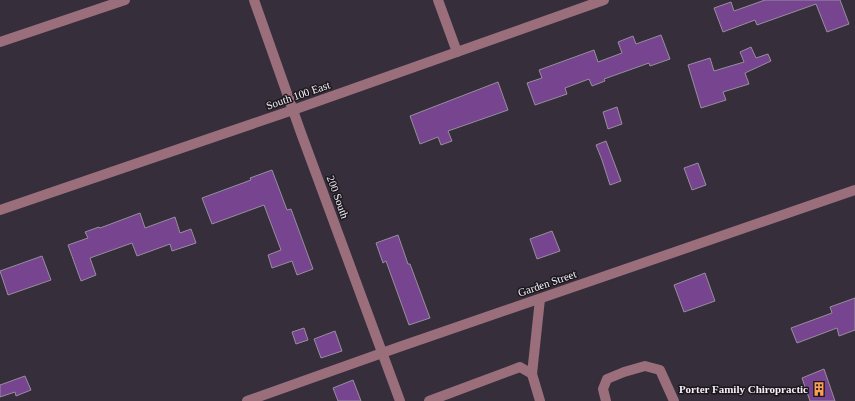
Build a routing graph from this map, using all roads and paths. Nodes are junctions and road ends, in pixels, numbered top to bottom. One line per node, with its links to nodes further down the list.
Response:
1 (125, 0): 5 (street)
2 (254, 0): 7 (street, 200 South)
3 (438, 0): 6 (street)
4 (604, 0): 6 (street, South 100 East)
5 (0, 42)
6 (457, 52): 7 (street, South 100 East)
7 (293, 110): 9 (street, South 100 East); 11 (street, 200 South)
8 (855, 190): 10 (street, Garden Street)
9 (0, 210)
10 (540, 299): 11 (street, Garden Street); 12 (street)
11 (382, 353): 13 (street, Garden Street); 14 (street, 200 South)
12 (532, 374): 15 (street); 16 (street)
13 (247, 401)
14 (400, 401)
15 (429, 401)
16 (540, 401)
17 (606, 401): 18 (street)
18 (674, 401)

